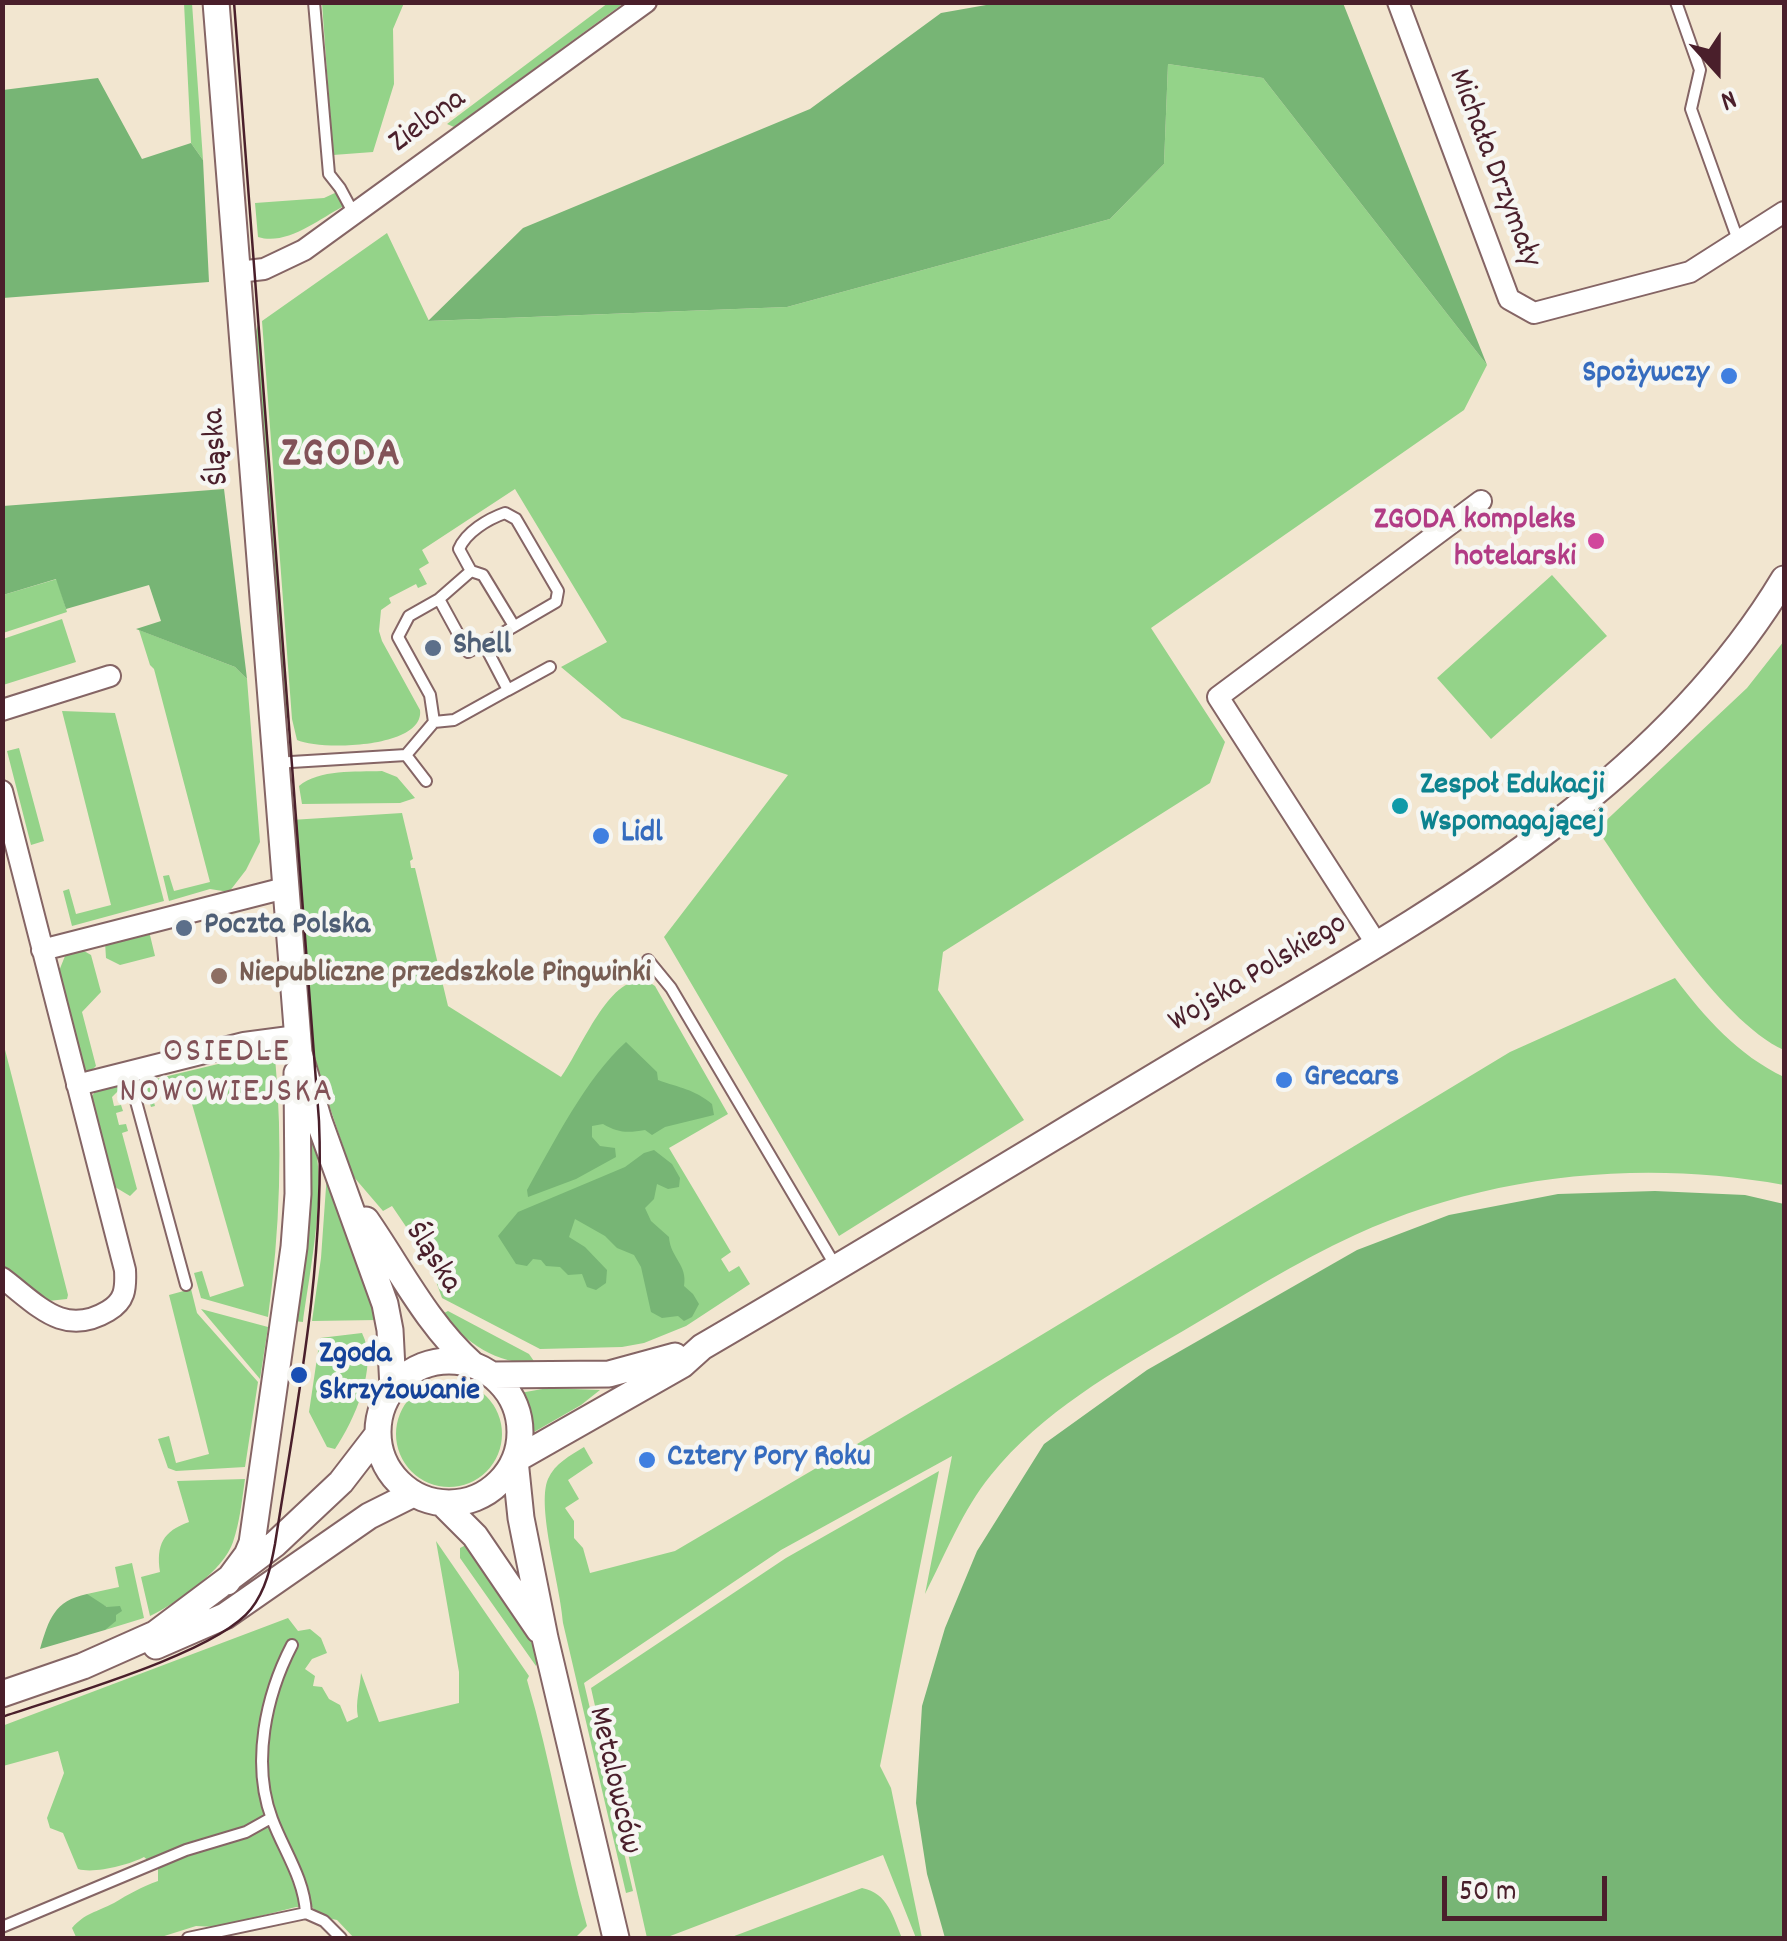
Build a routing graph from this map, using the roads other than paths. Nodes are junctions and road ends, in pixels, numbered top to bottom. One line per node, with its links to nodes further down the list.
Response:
1 (216, 2): 9 (street, Śląska)
2 (314, 2): 7 (lane)
3 (646, 2): 7 (street, Zielona)
4 (1398, 2): 8 (street, Michała Drzymały)
5 (1676, 2): 8 (lane)
6 (1784, 212): 8 (street, Michała Drzymały)
7 (354, 215): 9 (street, Zielona)
8 (1738, 240)
9 (238, 272): 22 (street, Śląska)
10 (1482, 501): 26 (street)
11 (471, 571): 13 (lane); 14 (lane); 14 (lane)
12 (1784, 579): 26 (street, Wojska Polskiego)
13 (439, 599): 15 (lane); 20 (lane)
14 (514, 626): 15 (lane)
15 (484, 644): 18 (lane)
16 (550, 667): 18 (lane)
17 (110, 676): 19 (street)
18 (508, 690): 20 (lane)
19 (2, 710)
20 (434, 722): 21 (lane)
21 (406, 754): 22 (lane); 23 (lane)
22 (274, 762): 25 (street, Śląska)
23 (426, 781)
24 (2, 791): 27 (street)
25 (285, 888): 27 (street); 29 (street, Śląska)
26 (1376, 943): 33 (street, Wojska Polskiego)
27 (42, 950): 31 (street)
28 (648, 960): 33 (lane)
29 (298, 1044): 30 (street); 32 (street, Śląska); 43 (street)
30 (128, 1071): 31 (street); 35 (lane)
31 (77, 1085): 34 (street)
32 (344, 1183): 37 (street, Śląska); 38 (street, Śląska)
33 (838, 1268): 36 (street, Wojska Polskiego)
34 (2, 1278)
35 (186, 1284)
36 (702, 1348): 37 (street, Wojska Polskiego); 40 (street, Wojska Polskiego)
37 (482, 1370): 38 (street); 40 (street)
38 (393, 1388): 39 (street)
39 (378, 1434): 41 (street); 43 (street)
40 (515, 1460): 42 (street); 44 (street, Metalowców)
41 (413, 1494): 42 (street); 46 (street)
42 (442, 1504): 44 (street)
43 (228, 1582): 46 (street)
44 (545, 1638): 53 (street, Metalowców)
45 (292, 1645): 48 (lane)
46 (83, 1666): 47 (street)
47 (2, 1694)
48 (272, 1818): 49 (lane); 50 (lane)
49 (306, 1913): 51 (lane); 52 (lane)
50 (2, 1927)
51 (188, 1938)
52 (341, 1938)
53 (616, 1938)

